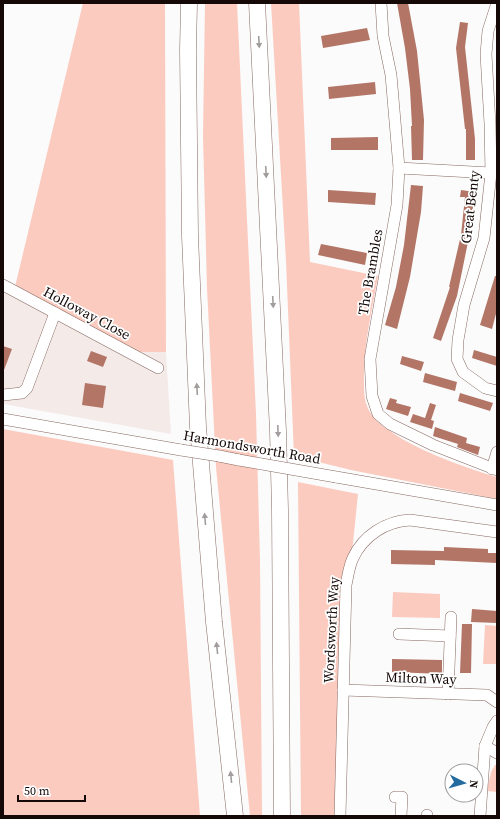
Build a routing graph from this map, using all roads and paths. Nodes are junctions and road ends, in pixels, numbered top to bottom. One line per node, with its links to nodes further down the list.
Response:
1 (189, 3): 28 (highway, one-way to 1)
2 (257, 3): 29 (highway, one-way to 29)
3 (380, 3): 6 (street, The Brambles)
4 (497, 3): 5 (street, Great Benty)
5 (494, 124): 7 (street, Great Benty)
6 (399, 168): 7 (street); 15 (street, The Brambles)
7 (491, 173): 11 (street, Great Benty)
8 (3, 285): 9 (street, Holloway Close)
9 (55, 313): 10 (street, Holloway Close); 12 (street)
10 (158, 368)
11 (497, 391)
12 (3, 395)
13 (3, 419): 16 (street, Harmondsworth Road, bridge)
14 (497, 452): 15 (street)
15 (495, 469)
16 (497, 505)
17 (497, 532): 21 (street, Wordsworth Way)
18 (451, 617): 20 (street)
19 (400, 634): 20 (street)
20 (450, 636): 22 (street)
21 (342, 690): 22 (street, Milton Way); 30 (street, Wordsworth Way)
22 (448, 694): 23 (street, Milton Way)
23 (497, 702)
24 (497, 721): 25 (street)
25 (485, 746): 26 (street); 32 (street)
26 (497, 753)
27 (395, 797): 31 (street)
28 (235, 816)
29 (282, 816)
30 (340, 816)
31 (401, 816)
32 (480, 816)

